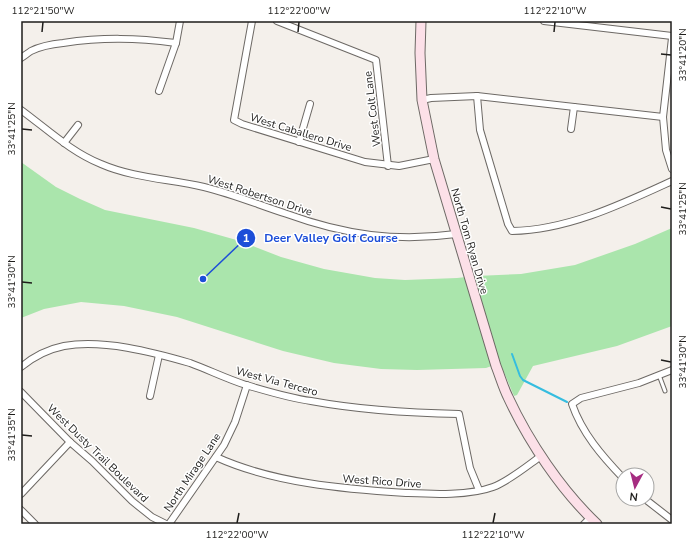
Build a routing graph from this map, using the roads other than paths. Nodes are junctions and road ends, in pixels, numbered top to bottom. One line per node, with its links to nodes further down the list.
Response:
1 (180, 21): 7 (street)
2 (252, 21): 18 (street, West Caballero Drive)
3 (277, 21): 21 (street, West Colt Lane)
4 (421, 21): 11 (street, North Tom Ryan Drive)
5 (544, 21): 6 (street)
6 (672, 37): 15 (street)
7 (176, 43): 8 (street); 9 (street)
8 (21, 58)
9 (159, 92)
10 (477, 96): 11 (street); 13 (street); 23 (street)
11 (422, 100): 20 (street, North Tom Ryan Drive)
12 (310, 104): 18 (street)
13 (574, 107): 15 (street); 17 (street)
14 (21, 110): 19 (street, West Robertson Drive)
15 (663, 117): 22 (street)
16 (78, 125): 19 (street)
17 (571, 129)
18 (299, 142): 21 (street, West Caballero Drive)
19 (64, 143): 24 (street, West Robertson Drive)
20 (434, 159): 21 (street, West Caballero Drive); 24 (street, North Tom Ryan Drive)
21 (388, 166)
22 (672, 169)
23 (672, 181)
24 (456, 234): 34 (street, North Tom Ryan Drive)
25 (159, 355): 26 (street, West Via Tercero); 29 (street, West Via Tercero); 32 (street)
26 (21, 367)
27 (672, 370): 28 (street)
28 (659, 375): 30 (lane); 36 (street)
29 (248, 385): 35 (street, North Mirage Lane); 37 (street, West Via Tercero)
30 (665, 391)
31 (21, 392): 33 (street, West Dusty Trail Boulevard)
32 (150, 396)
33 (70, 442): 38 (street); 44 (street, West Dusty Trail Boulevard)
34 (541, 456): 37 (street, West Rico Drive); 42 (street, North Tom Ryan Drive)
35 (216, 457): 37 (street, West Rico Drive); 45 (street, North Mirage Lane)
36 (615, 469)
37 (480, 490)
38 (21, 494)
39 (655, 507): 41 (street)
40 (21, 510): 43 (street)
41 (672, 520)
42 (591, 522)
43 (35, 524)
44 (166, 524)
45 (169, 524)

